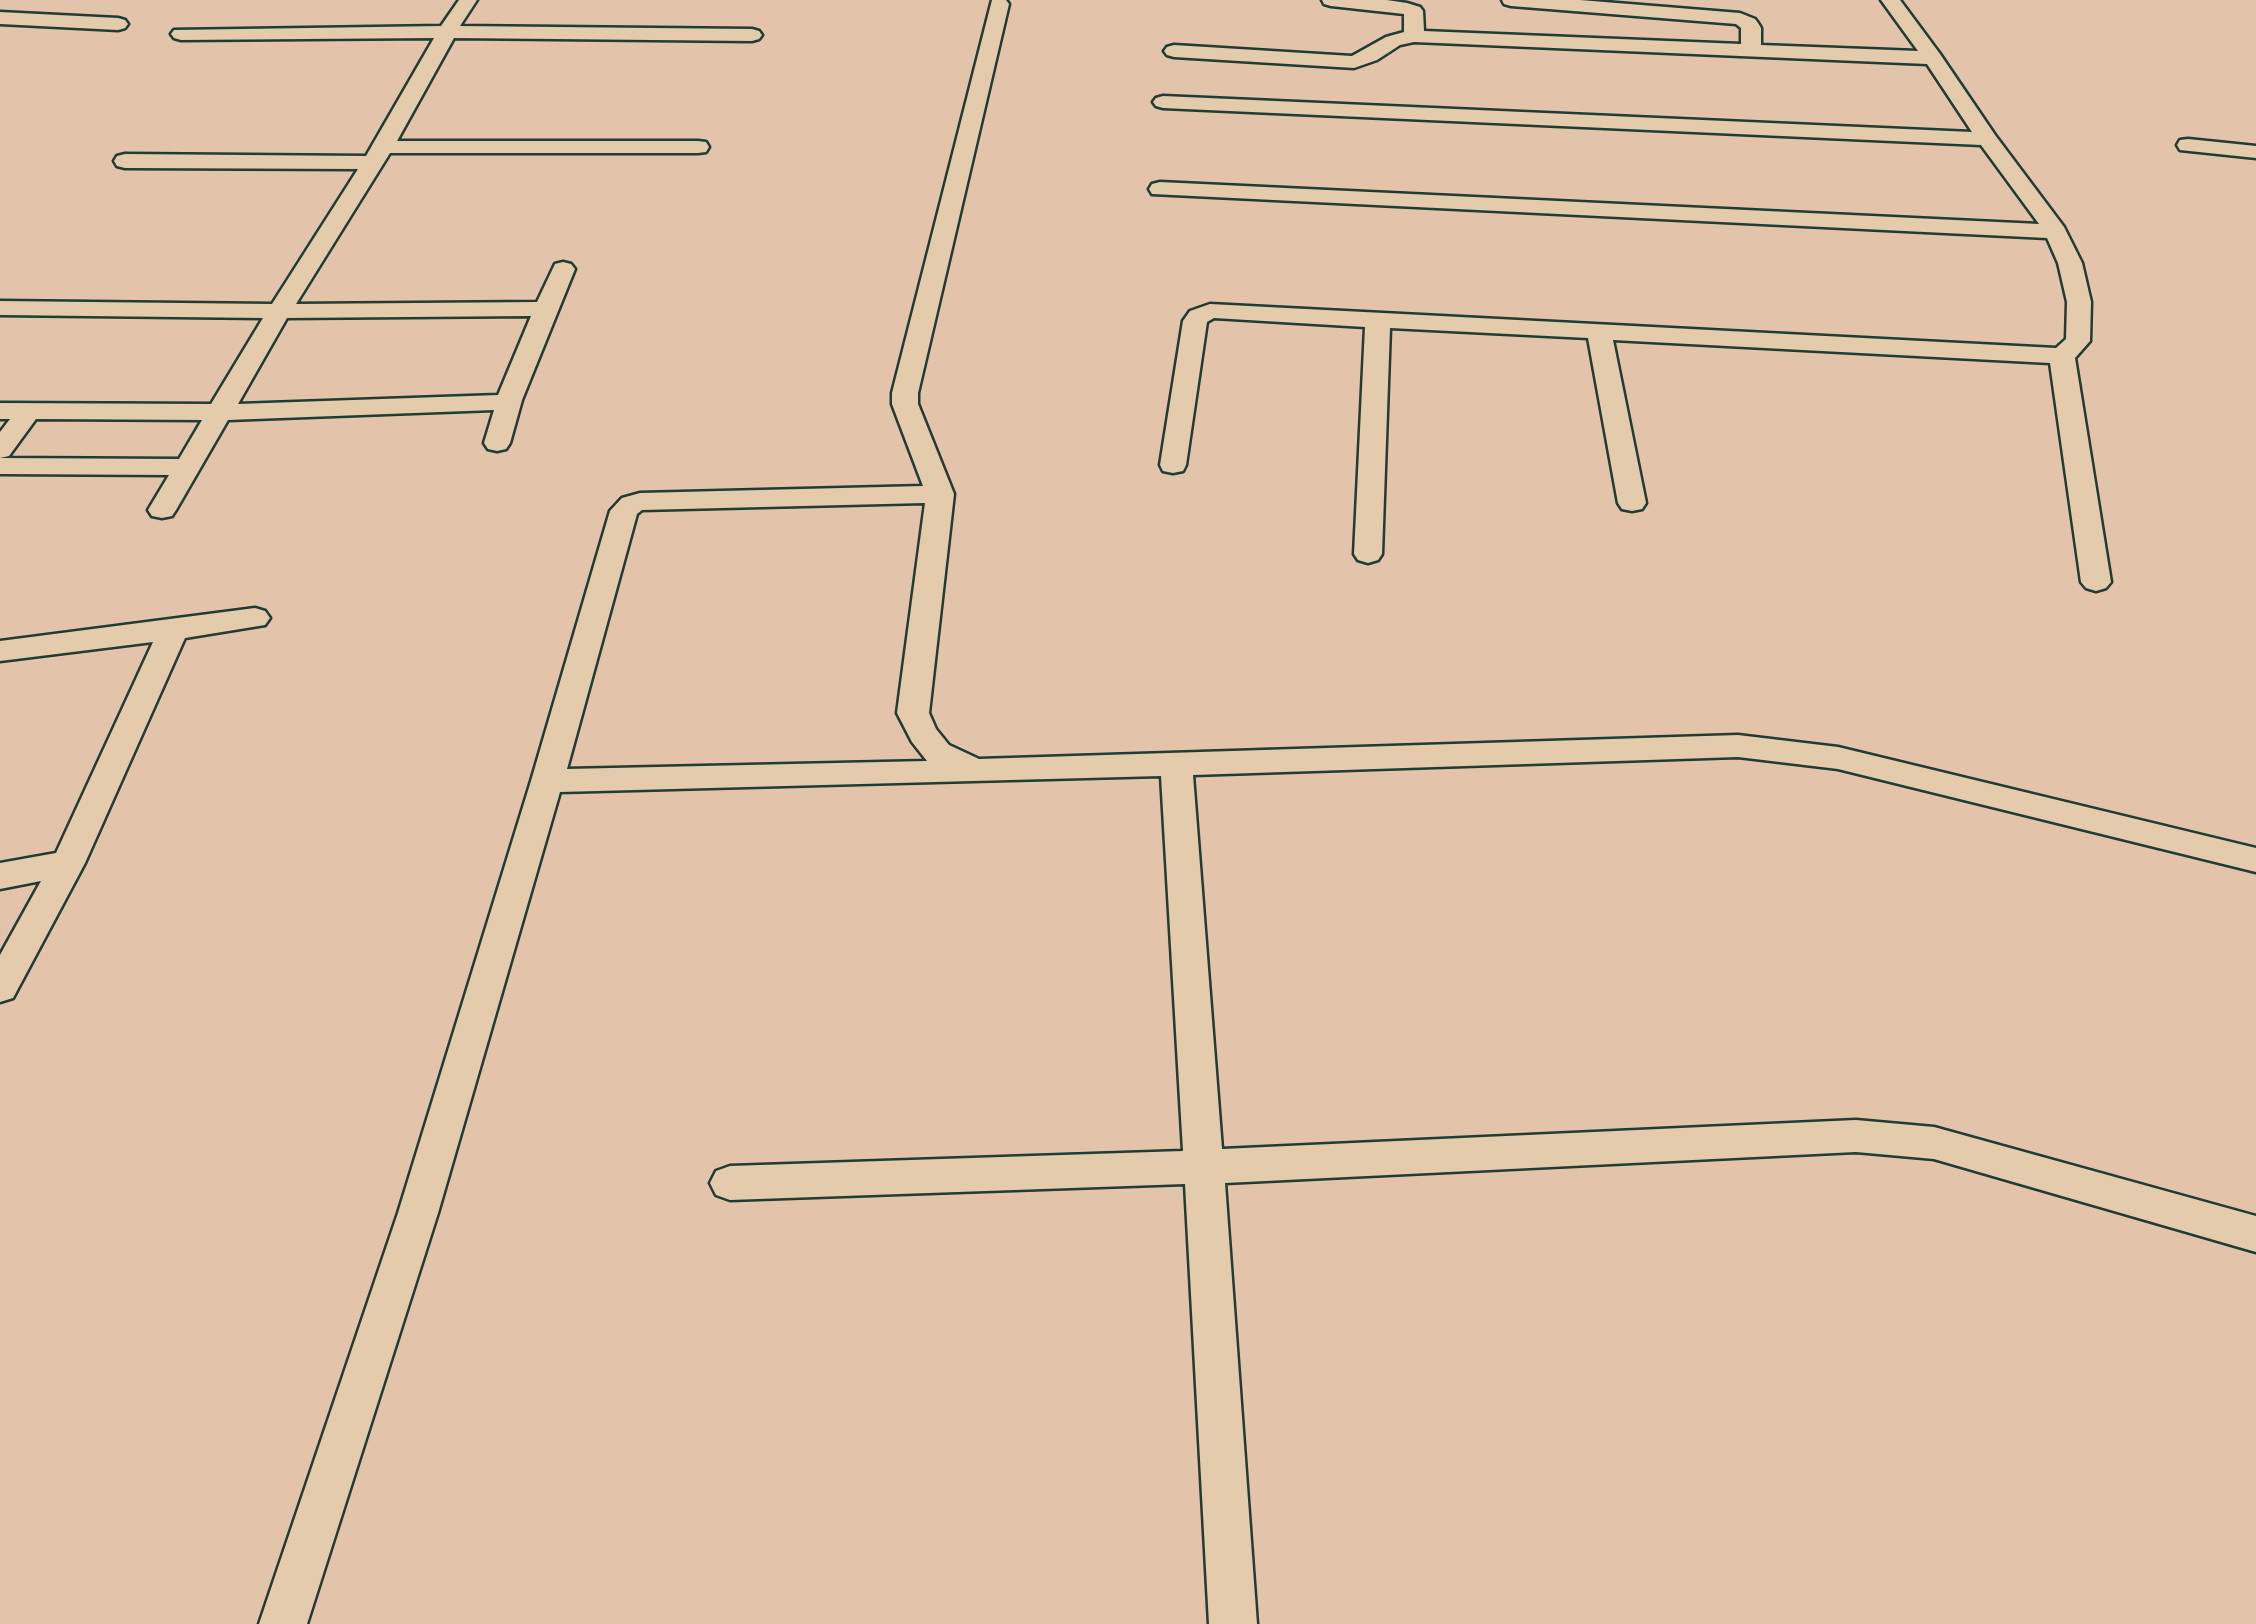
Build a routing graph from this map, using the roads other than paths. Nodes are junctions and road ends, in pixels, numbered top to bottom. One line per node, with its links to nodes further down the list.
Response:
1 (468, 0): 8 (street)
2 (1331, 0): 11 (street)
3 (1511, 0): 12 (street)
4 (1890, 0): 14 (street)
5 (999, 4): 40 (street)
6 (0, 18): 7 (street)
7 (118, 24)
8 (447, 32): 9 (street); 10 (street); 20 (street)
9 (181, 34)
10 (752, 35)
11 (1414, 36): 12 (street); 13 (street)
12 (1751, 50): 14 (street)
13 (1174, 51)
14 (1933, 58): 16 (street)
15 (1163, 102): 16 (street)
16 (1987, 139): 23 (street)
17 (2188, 145): 19 (street)
18 (698, 147): 20 (street)
19 (2256, 152)
20 (377, 155): 21 (street); 27 (street)
21 (125, 160)
22 (1160, 189): 23 (street)
23 (2056, 232): 30 (street)
24 (563, 269): 26 (street)
25 (0, 308): 27 (street)
26 (546, 309): 27 (street); 31 (street)
27 (279, 311): 34 (street)
28 (1378, 319): 29 (street); 37 (street); 43 (street)
29 (1599, 330): 30 (street); 41 (street)
30 (2062, 356): 44 (street)
31 (508, 402): 34 (street); 35 (street)
32 (0, 411): 33 (street)
33 (29, 411): 34 (street); 36 (street)
34 (219, 412): 39 (street)
35 (497, 443)
36 (0, 450)
37 (1173, 465)
38 (0, 466): 39 (street)
39 (186, 467): 42 (street)
40 (940, 494): 49 (street); 50 (street)
41 (1632, 503)
42 (162, 510)
43 (1368, 554)
44 (2096, 582)
45 (255, 618): 46 (street)
46 (174, 630): 47 (street); 52 (street)
47 (0, 651)
48 (1176, 765): 49 (street); 51 (street); 55 (street)
49 (975, 771): 50 (street)
50 (547, 781): 58 (street)
51 (2256, 860)
52 (68, 863): 53 (street); 54 (street)
53 (0, 876)
54 (0, 988)
55 (1204, 1167): 56 (street); 57 (street); 59 (street)
56 (730, 1183)
57 (2256, 1234)
58 (283, 1624)
59 (1233, 1624)

